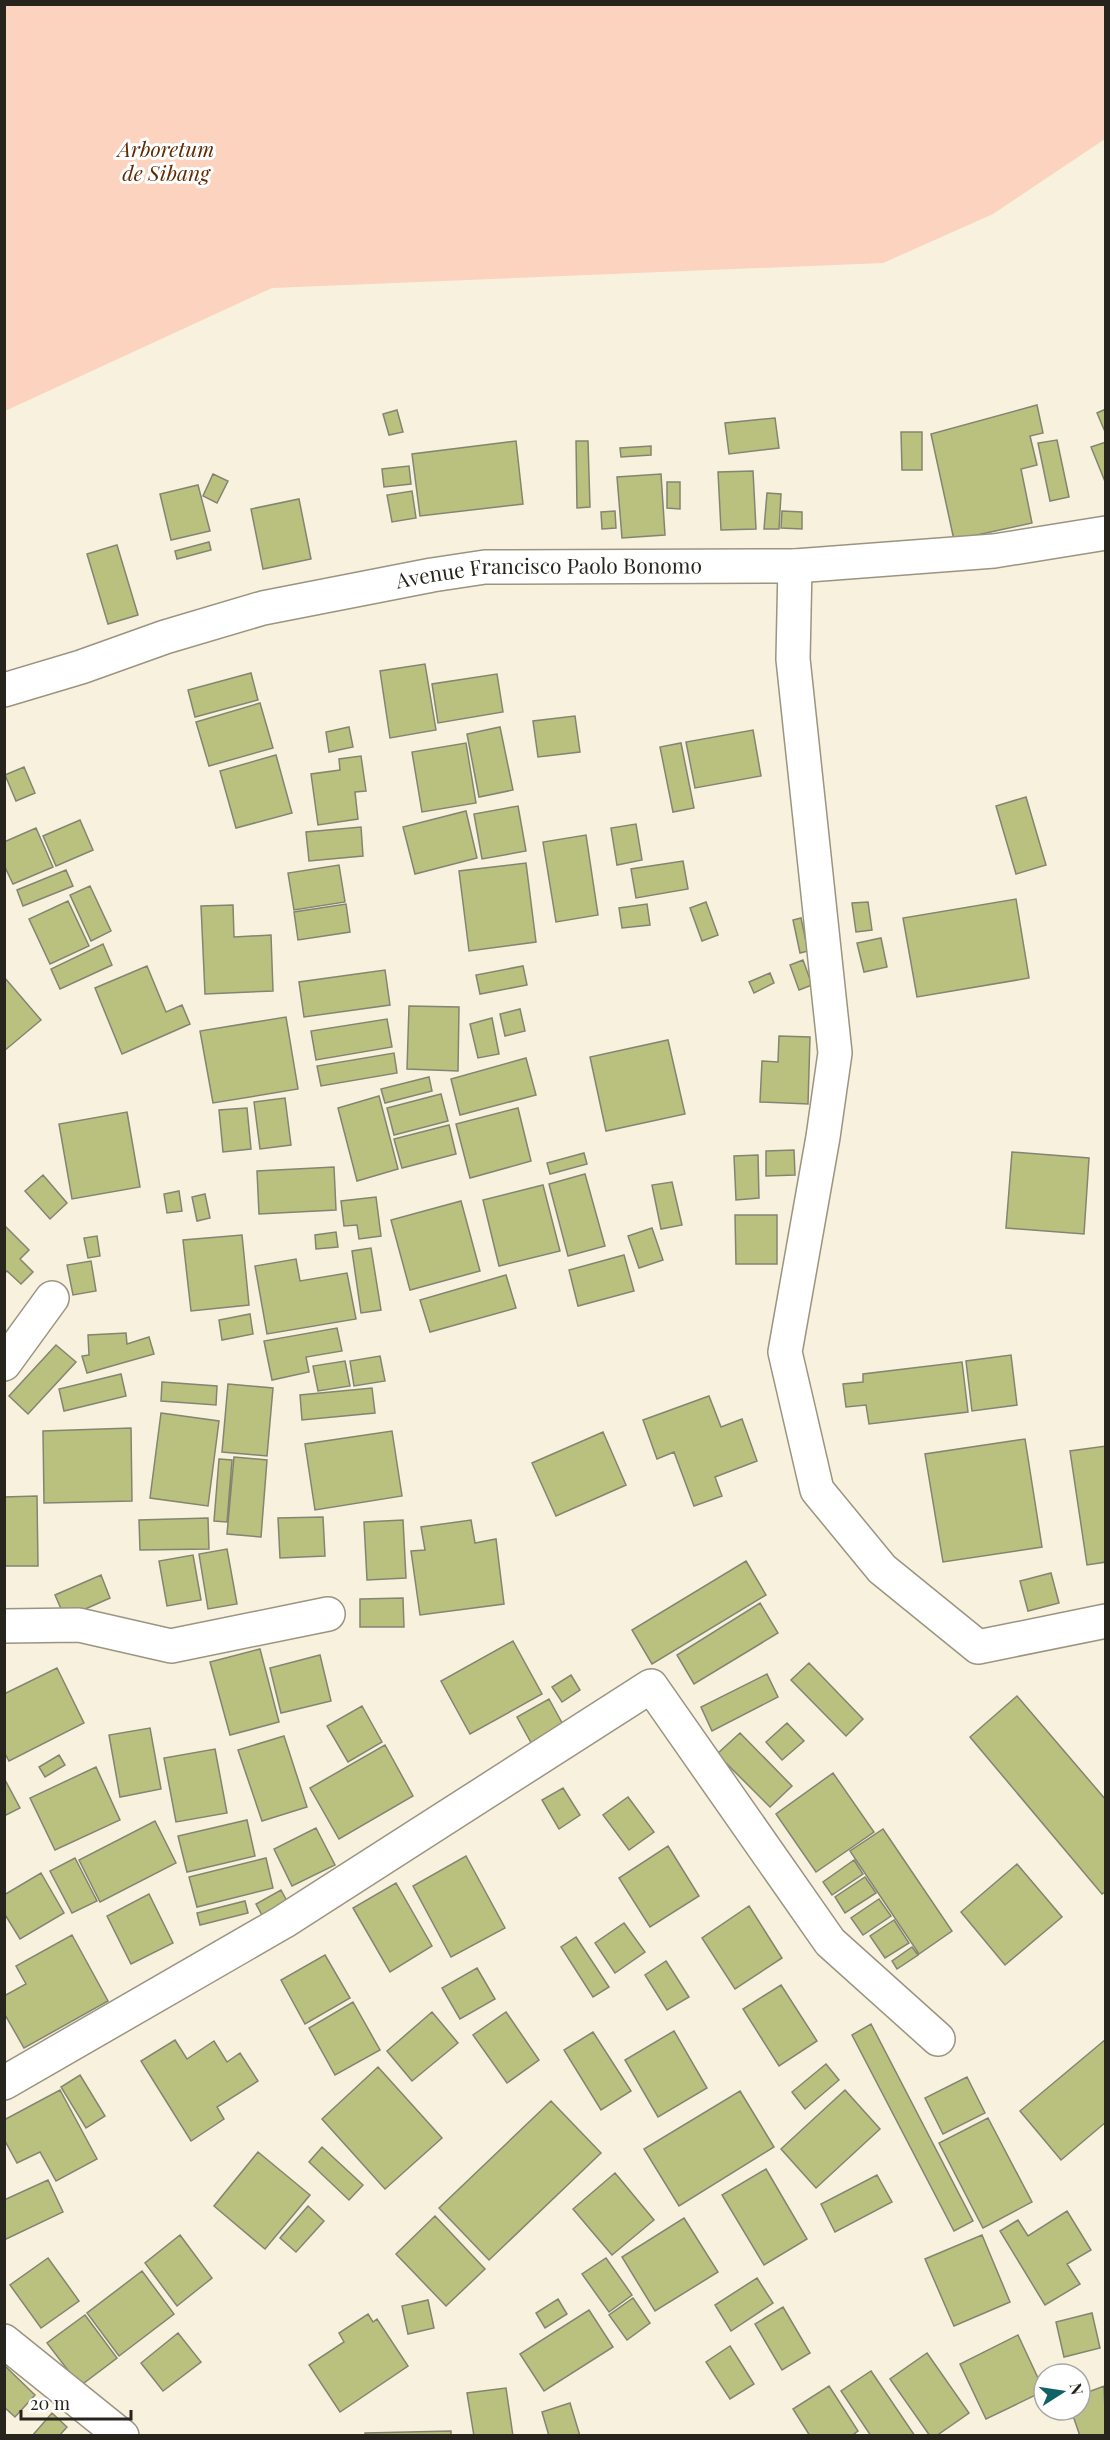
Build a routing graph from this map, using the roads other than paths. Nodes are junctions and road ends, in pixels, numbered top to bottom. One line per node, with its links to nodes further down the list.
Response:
1 (1106, 532): 2 (street, Avenue Francisco Paolo Bonomo)
2 (795, 566): 3 (street, Avenue Francisco Paolo Bonomo); 7 (street)
3 (4, 690)
4 (52, 1298): 5 (street)
5 (4, 1364)
6 (328, 1614): 8 (street)
7 (1106, 1621)
8 (4, 1626)
9 (938, 2039): 10 (street)
10 (4, 2083)
11 (4, 2341): 12 (street)
12 (122, 2436)

